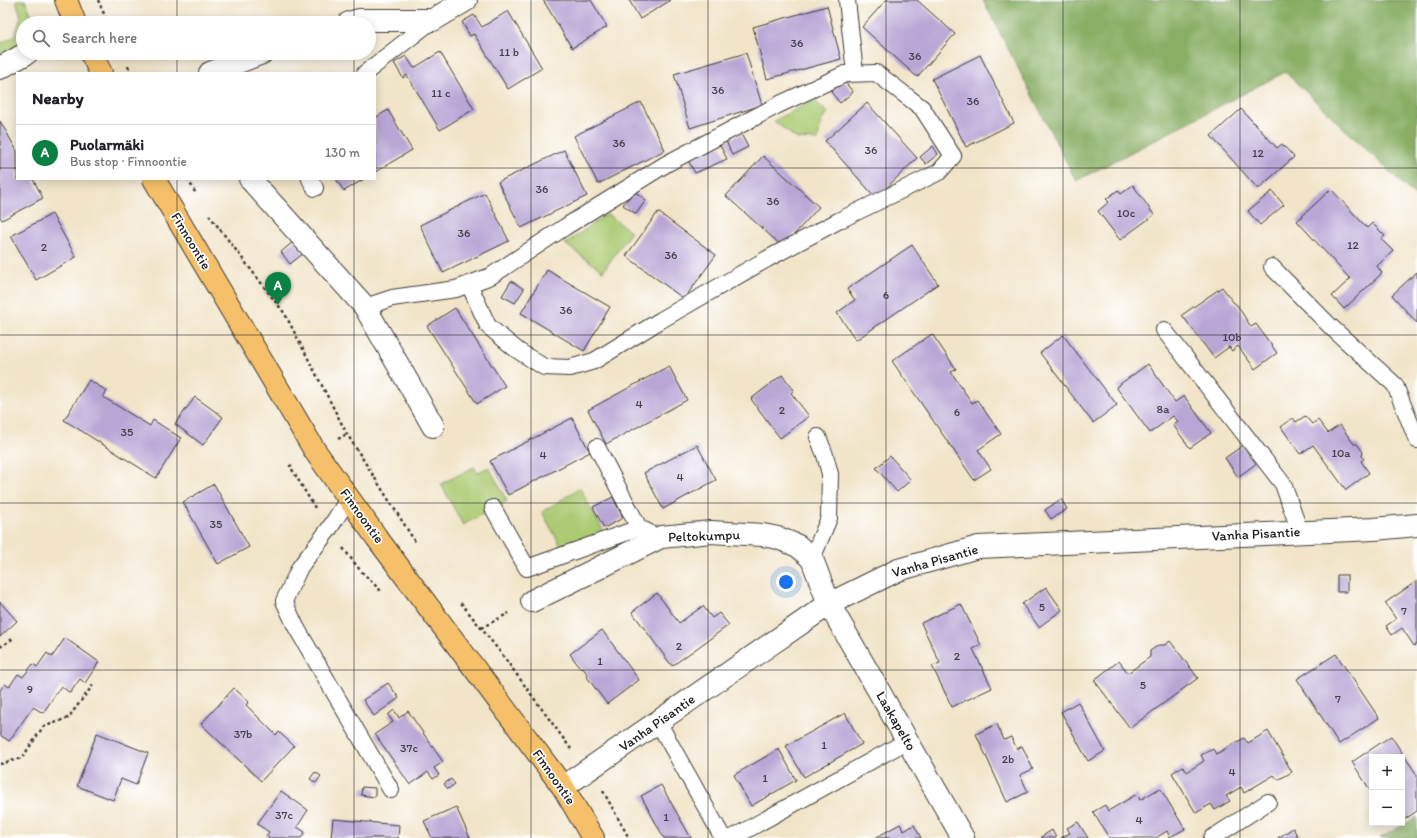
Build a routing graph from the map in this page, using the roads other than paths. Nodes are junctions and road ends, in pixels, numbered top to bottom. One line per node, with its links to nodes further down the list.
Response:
1 (66, 0): 4 (main road)
2 (466, 0): 6 (street)
3 (847, 0): 14 (lane)
4 (72, 16)
5 (376, 19): 6 (street)
6 (433, 20): 13 (lane)
7 (16, 59): 10 (street)
8 (94, 60): 11 (main road)
9 (244, 60): 12 (street)
10 (0, 68)
11 (100, 72)
12 (213, 72)
13 (366, 72)
14 (855, 73): 18 (lane); 18 (lane)
15 (155, 180): 25 (main road, Finnoontie)
16 (251, 180): 19 (street)
17 (1272, 267): 23 (lane)
18 (469, 284): 19 (lane)
19 (365, 307): 21 (street)
20 (1164, 330): 29 (lane)
21 (433, 426)
22 (818, 437): 31 (lane)
23 (1417, 440)
24 (598, 447): 28 (lane)
25 (349, 498): 36 (main road, Finnoontie); 37 (lane)
26 (493, 508): 28 (lane)
27 (1417, 525): 29 (street, Vanha Pisantie)
28 (640, 528): 30 (lane)
29 (1300, 532): 33 (street, Vanha Pisantie)
30 (661, 537): 31 (street, Peltokumpu); 32 (street, Peltokumpu)
31 (812, 559): 33 (street, Peltokumpu)
32 (532, 601)
33 (829, 604): 34 (street, Vanha Pisantie); 35 (street, Laakapelto)
34 (658, 722): 36 (street, Vanha Pisantie); 40 (lane)
35 (907, 740): 41 (lane); 42 (street, Laakapelto)
36 (563, 787): 39 (main road, Finnoontie)
37 (392, 790)
38 (1268, 802): 43 (lane)
39 (593, 838)
40 (723, 838)
41 (732, 838)
42 (963, 838)
43 (1212, 838)

